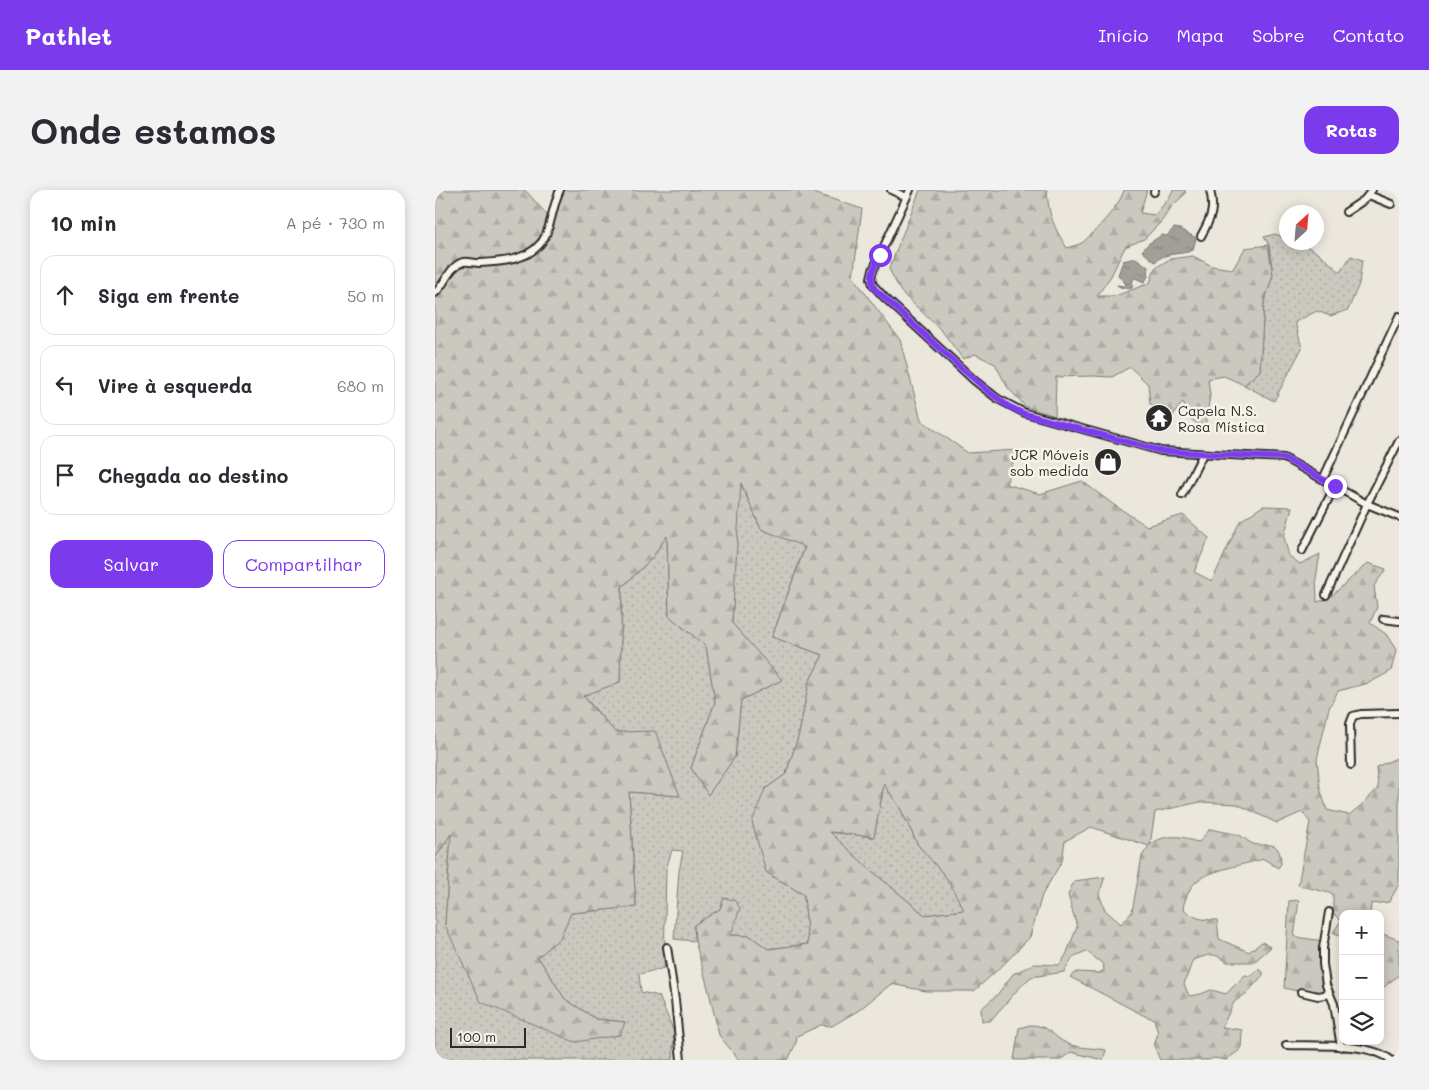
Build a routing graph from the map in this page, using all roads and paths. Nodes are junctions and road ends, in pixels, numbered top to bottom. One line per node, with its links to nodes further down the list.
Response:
1 (560, 190): 10 (street)
2 (891, 190): 6 (street)
3 (909, 190): 6 (street)
4 (1210, 190): 9 (street)
5 (1370, 193): 7 (street); 8 (street)
6 (906, 197): 13 (street)
7 (1391, 204)
8 (1346, 212)
9 (1201, 236)
10 (435, 293)
11 (1399, 316): 14 (street)
12 (1399, 441): 17 (street)
13 (1203, 454): 14 (street); 16 (street)
14 (1323, 479): 15 (street)
15 (1335, 486): 17 (street); 19 (street)
16 (1182, 495)
17 (1367, 504): 18 (street); 20 (street)
18 (1398, 514)
19 (1302, 551)
20 (1326, 595)
21 (1383, 619): 22 (street)
22 (1399, 621)
23 (1399, 713): 24 (street)
24 (1351, 765)
25 (1329, 912): 28 (street)
26 (667, 947): 31 (street)
27 (1301, 992): 28 (street)
28 (1330, 994): 30 (street)
29 (1286, 1045): 30 (street)
30 (1341, 1047): 32 (street)
31 (681, 1060)
32 (1391, 1060)

